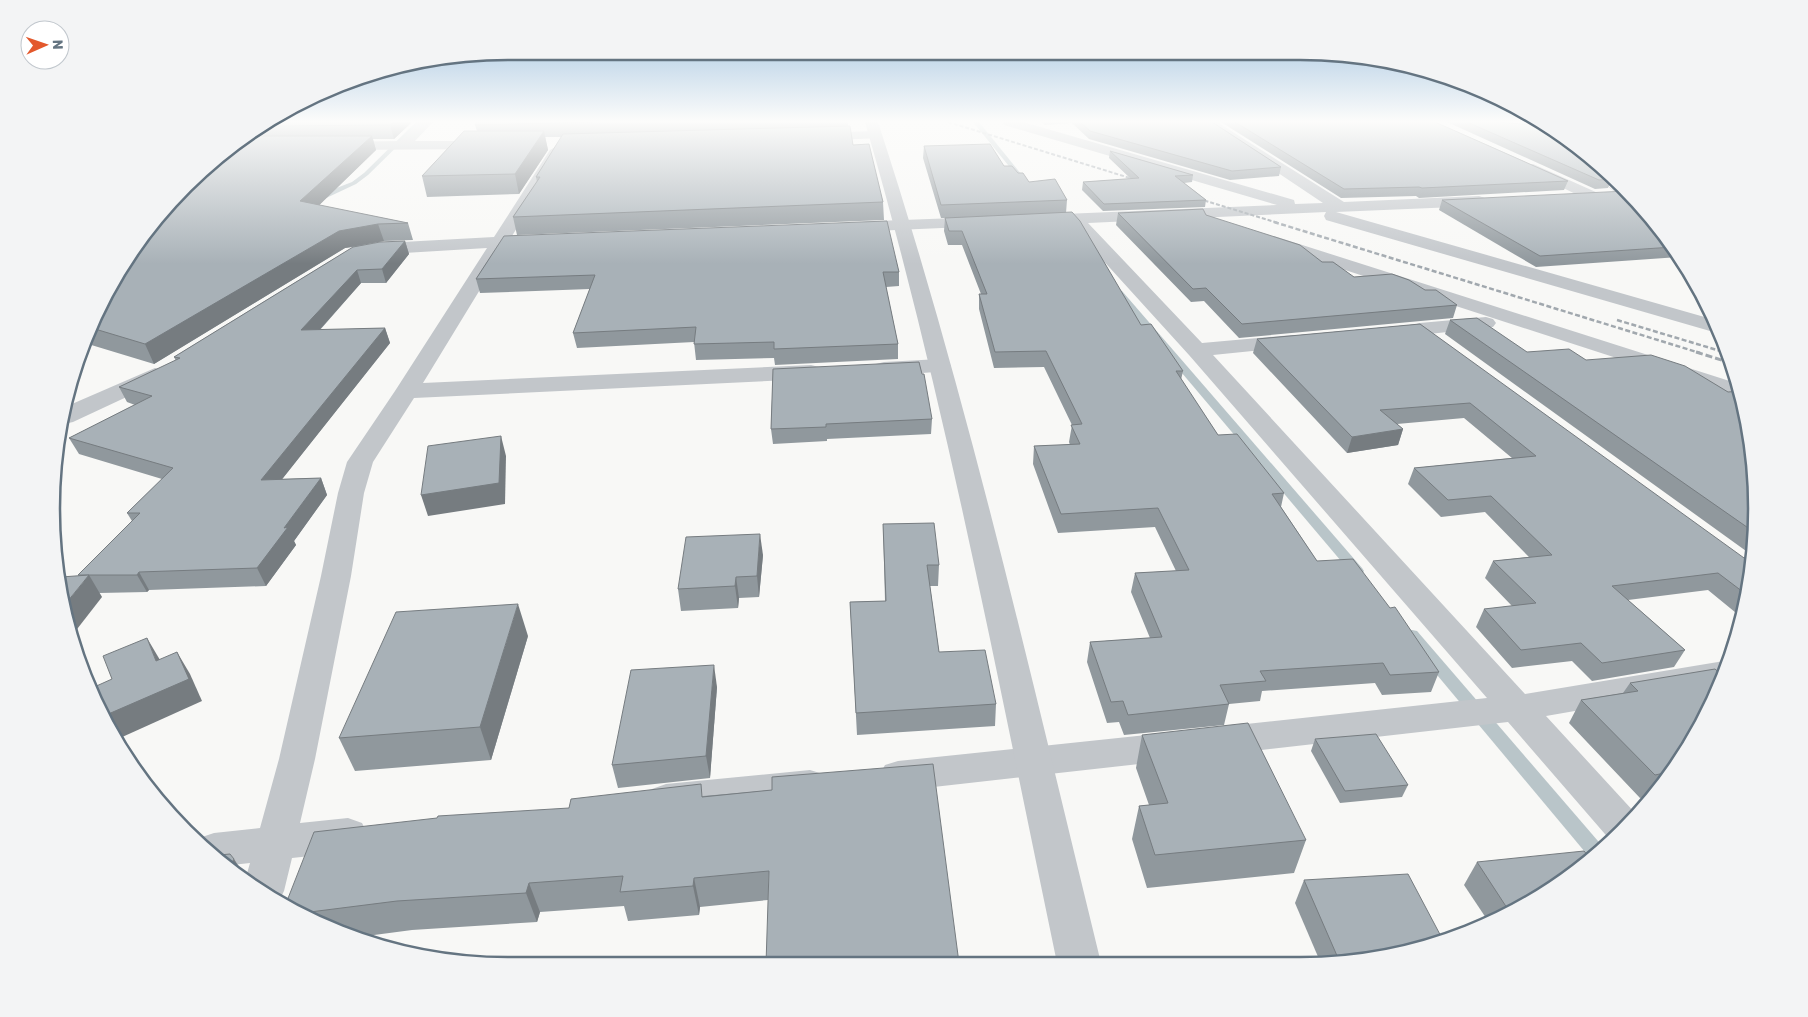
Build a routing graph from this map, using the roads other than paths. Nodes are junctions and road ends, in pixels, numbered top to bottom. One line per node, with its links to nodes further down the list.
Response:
1 (548, 169): 19 (street)
2 (886, 169): 16 (street)
3 (1172, 169): 11 (street)
4 (1282, 169): 10 (street)
5 (1535, 169): 7 (street)
6 (1620, 194): 7 (street)
7 (1592, 196): 8 (street)
8 (1554, 198)
9 (1496, 200): 10 (street)
10 (1342, 208): 11 (street)
11 (1311, 210): 12 (street); 22 (street)
12 (1192, 215): 13 (street); 21 (street)
13 (1075, 219): 14 (street); 25 (street)
14 (1027, 221)
15 (998, 222): 16 (street)
16 (903, 225): 17 (street); 26 (street)
17 (834, 228)
18 (558, 239): 19 (street)
19 (498, 242): 20 (street); 31 (street)
20 (352, 254)
21 (1519, 320): 24 (street); 30 (street)
22 (1708, 325)
23 (1314, 339): 25 (street)
24 (1444, 346)
25 (1197, 350): 34 (street)
26 (940, 366): 28 (street); 35 (street)
27 (170, 367): 32 (street)
28 (861, 370)
29 (831, 371): 31 (street)
30 (1732, 389)
31 (407, 391): 39 (street)
32 (70, 414)
33 (1716, 674): 34 (street)
34 (1507, 709): 35 (street); 37 (street)
35 (1033, 762): 36 (street); 42 (street)
36 (636, 804)
37 (1619, 823)
38 (382, 832): 39 (street)
39 (274, 844): 40 (street); 41 (street)
40 (217, 850)
41 (265, 885)
42 (1078, 957)

